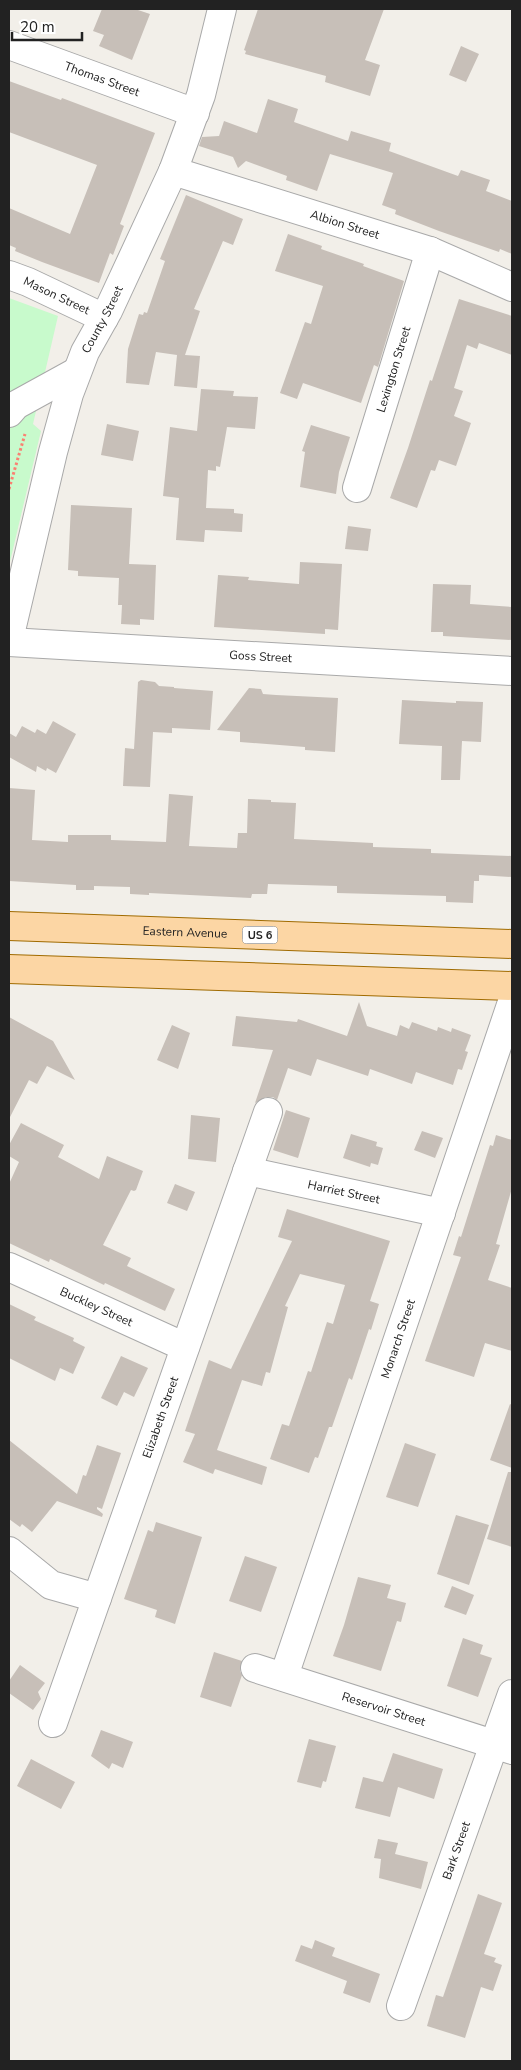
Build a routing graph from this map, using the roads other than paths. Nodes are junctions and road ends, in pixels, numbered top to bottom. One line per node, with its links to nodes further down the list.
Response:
1 (222, 9): 3 (street, County Street)
2 (9, 45): 3 (street, Thomas Street)
3 (195, 113): 4 (street, County Street)
4 (174, 171): 5 (street, Albion Street); 8 (street, County Street)
5 (430, 251): 7 (street, Albion Street); 11 (street, Lexington Street)
6 (9, 275): 8 (street, Mason Street)
7 (512, 287)
8 (104, 318): 9 (street, County Street)
9 (76, 372): 10 (street); 12 (street, County Street)
10 (18, 421)
11 (357, 488)
12 (9, 640): 13 (street, Goss Street)
13 (512, 671)
14 (9, 926): 15 (main road, Eastern Avenue / US 6)
15 (512, 944)
16 (9, 969): 17 (main road)
17 (512, 986)
18 (512, 1002): 21 (street, Monarch Street)
19 (268, 1112): 20 (street, Elizabeth Street)
20 (247, 1171): 21 (street, Harriet Street); 23 (street, Elizabeth Street)
21 (441, 1213): 27 (street, Monarch Street)
22 (9, 1266): 23 (street, Buckley Street)
23 (185, 1347): 25 (street, Elizabeth Street)
24 (9, 1551): 25 (street)
25 (97, 1598): 29 (street, Elizabeth Street)
26 (255, 1668): 27 (street, Reservoir Street)
27 (284, 1676): 30 (street, Reservoir Street)
28 (512, 1694): 30 (street, Bark Street)
29 (53, 1723)
30 (504, 1747): 31 (street, Bark Street)
31 (400, 2006)

